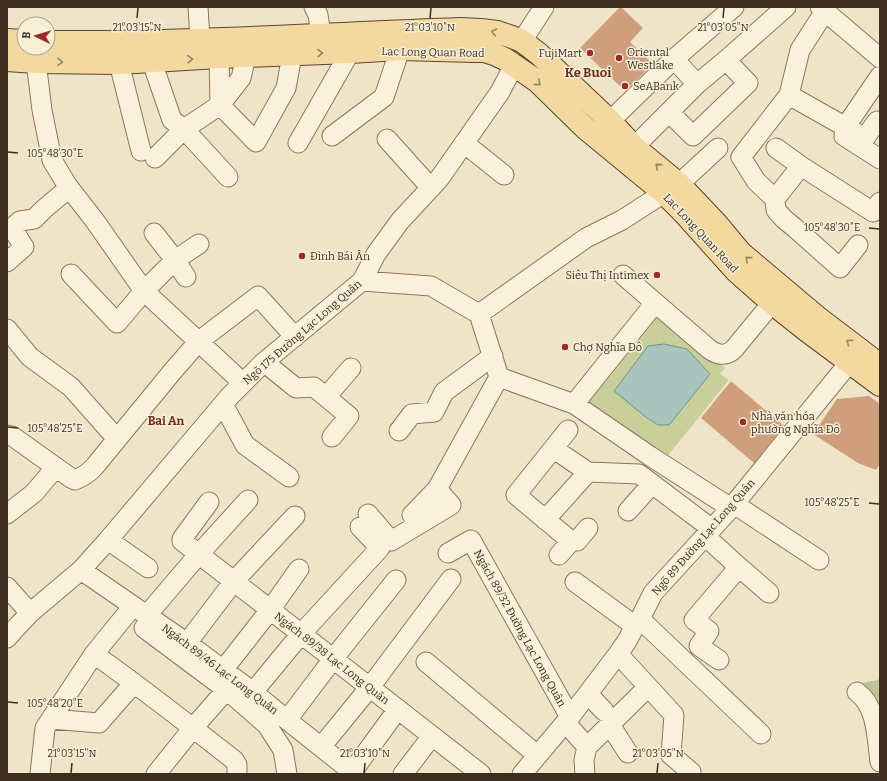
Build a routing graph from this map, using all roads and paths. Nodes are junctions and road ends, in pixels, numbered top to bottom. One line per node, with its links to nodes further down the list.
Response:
1 (198, 7): 8 (street)
2 (314, 7): 7 (street)
3 (544, 7): 9 (street)
4 (734, 7): 17 (street)
5 (786, 7): 19 (street)
6 (822, 9): 16 (street); 26 (street)
7 (321, 34): 9 (main road, Lac Long Quan Road, one-way to 7); 11 (main road, Lac Long Quan Road)
8 (200, 40): 10 (main road, Lac Long Quan Road); 11 (main road, Lac Long Quan Road)
9 (522, 41): 29 (main road, Lac Long Quan Road)
10 (56, 42)
11 (287, 48): 13 (main road, Lac Long Quan Road, one-way to 13); 15 (main road, Lac Long Quan Road); 27 (street)
12 (400, 49): 13 (main road, Lac Long Quan Road); 23 (main road, Lac Long Quan Road); 33 (street)
13 (350, 52): 35 (street)
14 (219, 57): 15 (main road, Lac Long Quan Road); 21 (main road, Lac Long Quan Road, one-way to 14); 27 (street)
15 (246, 57): 27 (street)
16 (880, 58)
17 (674, 59): 25 (street); 29 (street)
18 (7, 60): 20 (main road, Lac Long Quan Road)
19 (726, 60): 25 (street); 28 (street)
20 (36, 62): 22 (main road, Lac Long Quan Road, one-way to 22); 44 (street)
21 (152, 62): 22 (main road, Lac Long Quan Road); 32 (street)
22 (119, 63): 32 (street)
23 (514, 65): 36 (street, Ngõ 175 Đường Lạc Long Quân); 46 (main road, Lac Long Quan Road, one-way to 46)
24 (880, 76): 31 (street)
25 (697, 84): 28 (street)
26 (789, 95): 31 (street); 47 (street)
27 (220, 105): 32 (street)
28 (669, 112): 37 (street)
29 (610, 121): 37 (main road, Lac Long Quan Road)
30 (877, 121): 31 (street)
31 (846, 126): 40 (street)
32 (184, 130): 43 (street)
33 (332, 136)
34 (387, 139): 45 (street)
35 (298, 142)
36 (464, 143): 42 (street); 45 (street, Ngõ 175 Đường Lạc Long Quân)
37 (634, 147): 46 (main road, Lac Long Quan Road, one-way to 37)
38 (718, 148): 46 (street)
39 (776, 148): 41 (street)
40 (880, 159)
41 (801, 166): 47 (street); 48 (street)
42 (504, 175)
43 (228, 177)
44 (69, 188): 54 (street); 59 (street)
45 (431, 188): 58 (street, Ngõ 175 Đường Lạc Long Quân)
46 (672, 189): 49 (main road, Lac Long Quan Road); 62 (street)
47 (775, 199): 52 (street)
48 (880, 202)
49 (689, 207): 61 (main road, Lac Long Quan Road); 63 (main road, Lac Long Quan Road, one-way to 49)
50 (154, 233): 53 (street)
51 (199, 244): 53 (street)
52 (858, 245)
53 (175, 260): 57 (street); 59 (street)
54 (7, 262)
55 (71, 274): 59 (street)
56 (623, 275): 60 (street)
57 (186, 277)
58 (362, 281): 62 (street); 65 (street, Ngõ 175 Đường Lạc Long Quân)
59 (144, 291): 66 (street)
60 (655, 303): 61 (street); 77 (street)
61 (772, 303): 63 (main road, Lac Long Quan Road)
62 (479, 314): 67 (street)
63 (811, 324): 69 (main road, Lac Long Quan Road); 70 (main road, Lac Long Quan Road, one-way to 63)
64 (7, 329): 82 (street)
65 (295, 337): 66 (street); 68 (street, Ngõ 175 Đường Lạc Long Quân)
66 (199, 341): 73 (street); 82 (street)
67 (493, 356): 72 (street); 79 (street)
68 (264, 362): 73 (street, Ngõ 175 Đường Lạc Long Quân); 75 (street)
69 (849, 363): 74 (main road, Lac Long Quan Road); 91 (street, Ngõ 89 Đường Lạc Long Quân)
70 (880, 365)
71 (351, 368): 75 (street)
72 (499, 377): 77 (street); 88 (street)
73 (243, 383): 76 (street, Ngõ 175 Đường Lạc Long Quân)
74 (880, 385)
75 (326, 397): 81 (street)
76 (222, 404): 86 (street); 99 (street, Ngõ 175 Đường Lạc Long Quân)
77 (574, 404): 91 (street)
78 (568, 430): 83 (street)
79 (399, 431)
80 (7, 436): 84 (street)
81 (332, 437)
82 (116, 439): 84 (street)
83 (554, 449): 85 (street); 96 (street)
84 (56, 467): 93 (street)
85 (588, 472): 87 (street); 96 (street)
86 (289, 477)
87 (652, 484): 92 (street); 98 (street)
88 (437, 489): 94 (street); 118 (street)
89 (248, 500): 101 (street)
90 (209, 502): 101 (street, Ngách 89/38 Lạc Long Quân)
91 (732, 506): 98 (street, Ngõ 89 Đường Lạc Long Quân); 102 (street)
92 (628, 511)
93 (7, 514)
94 (412, 515)
95 (295, 516): 109 (street)
96 (545, 520): 97 (street)
97 (588, 528)
98 (708, 532): 103 (street); 117 (street, Ngõ 89 Đường Lạc Long Quân)
99 (108, 540): 104 (street); 106 (street, Ngõ 175 Đường Lạc Long Quân)
100 (448, 553): 137 (street, Ngách 89/32 Đường Lạc Long Quân)
101 (199, 554): 109 (street, Ngách 89/38 Lạc Long Quân); 115 (street)
102 (819, 560)
103 (739, 567): 113 (street); 124 (street)
104 (148, 568)
105 (299, 569): 114 (street)
106 (82, 570): 115 (street, Ngách 89/46 Lạc Long Quân); 116 (street, Ngõ 175 Đường Lạc Long Quân)
107 (451, 579): 129 (street)
108 (396, 580): 123 (street)
109 (234, 581): 114 (street, Ngách 89/38 Lạc Long Quân); 120 (street)
110 (575, 582): 117 (street)
111 (7, 587): 116 (street)
112 (94, 592): 115 (street)
113 (769, 592)
114 (270, 610): 118 (street, Ngách 89/38 Lạc Long Quân); 126 (street)
115 (135, 612): 120 (street, Ngách 89/46 Lạc Long Quân); 121 (street); 126 (street)
116 (30, 613): 119 (street, Ngõ 175 Đường Lạc Long Quân)
117 (637, 623): 122 (street, Ngõ 89 Đường Lạc Long Quân); 139 (street)
118 (301, 634): 123 (street, Ngách 89/38 Lạc Long Quân); 130 (street)
119 (7, 638)
120 (187, 642): 126 (street, Ngách 89/46 Lạc Long Quân)
121 (94, 654): 127 (street); 135 (street)
122 (618, 654): 128 (street); 132 (street, Ngõ 89 Đường Lạc Long Quân)
123 (333, 659): 129 (street, Ngách 89/38 Lạc Long Quân); 136 (street)
124 (719, 660)
125 (426, 662): 144 (street)
126 (228, 680): 130 (street, Ngách 89/46 Lạc Long Quân); 138 (street); 152 (street)
127 (134, 683): 135 (street); 138 (street)
128 (648, 687): 134 (street); 157 (street)
129 (370, 688): 133 (street, Ngách 89/38 Lạc Long Quân); 141 (street)
130 (253, 692): 136 (street, Ngách 89/46 Lạc Long Quân)
131 (857, 692): 145 (street)
132 (588, 694): 134 (street); 137 (street, Ngõ 89 Đường Lạc Long Quân)
133 (398, 709): 140 (street, Ngách 89/38 Lạc Long Quân); 148 (street)
134 (607, 718): 142 (street); 143 (street)
135 (51, 719): 149 (street)
136 (287, 720): 141 (street, Ngách 89/46 Lạc Long Quân)
137 (568, 720): 142 (street); 144 (street, Ngõ 89 Đường Lạc Long Quân)
138 (193, 728): 150 (street); 151 (street)
139 (761, 734)
140 (432, 736): 146 (street, Ngách 89/38 Lạc Long Quân); 153 (street)
141 (321, 747): 148 (street, Ngách 89/46 Lạc Long Quân)
142 (587, 747): 156 (street)
143 (628, 753)
144 (537, 755): 155 (street, Ngõ 89 Đường Lạc Long Quân)
145 (880, 762)
146 (460, 768): 154 (street, Ngách 89/38 Lạc Long Quân)
147 (880, 769): 158 (street)
148 (354, 773)
149 (40, 774)
150 (156, 774)
151 (237, 774)
152 (287, 774)
153 (403, 774)
154 (481, 774)
155 (522, 774)
156 (585, 774)
157 (691, 774)
158 (878, 774)

